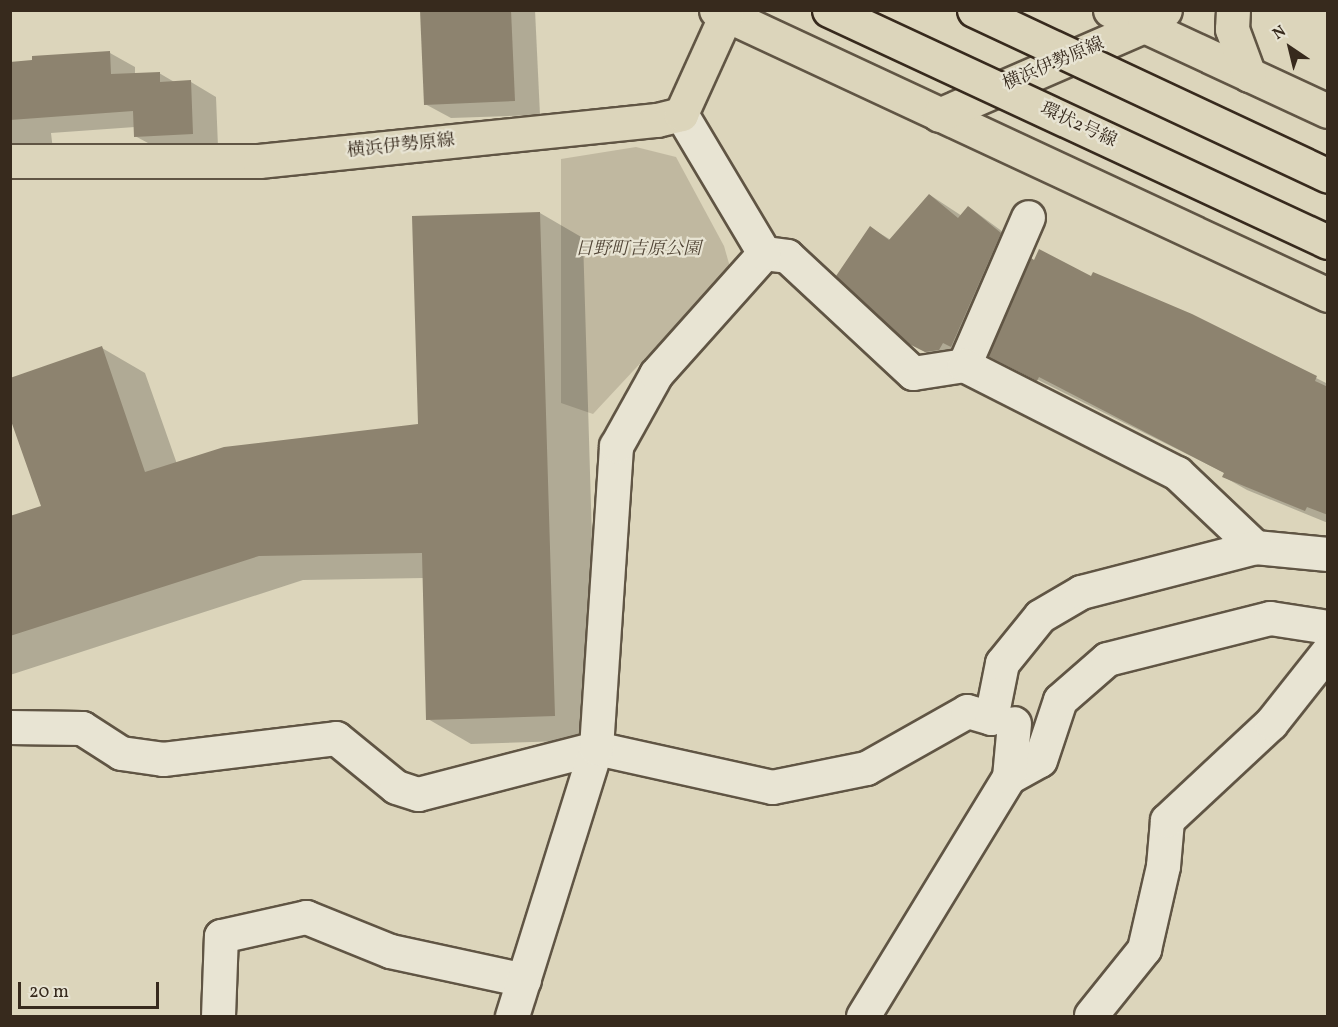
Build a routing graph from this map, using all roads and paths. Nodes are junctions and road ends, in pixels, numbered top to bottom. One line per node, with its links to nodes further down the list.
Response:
1 (829, 10): 14 (main road, 環状2号線, bridge)
2 (974, 10): 12 (main road, bridge)
3 (1110, 10): 6 (main road)
4 (1233, 10): 7 (main road)
5 (721, 13): 9 (main road); 10 (main road)
6 (1147, 16): 7 (main road); 10 (main road, 横浜伊勢原線)
7 (1249, 75): 8 (main road)
8 (1328, 111)
9 (681, 114): 11 (main road, 横浜伊勢原線); 15 (street)
10 (939, 115): 16 (main road)
11 (10, 161)
12 (1328, 176)
13 (1028, 217): 17 (street)
14 (1328, 242)
15 (764, 253): 17 (street); 24 (street)
16 (1328, 295)
17 (964, 365): 18 (street)
18 (1255, 547): 19 (street); 24 (street)
19 (1328, 554)
20 (1328, 627): 25 (street)
21 (1328, 651): 27 (street)
22 (1014, 723): 25 (street)
23 (10, 727): 24 (street)
24 (596, 748): 26 (street)
25 (1009, 777): 30 (street)
26 (524, 980): 28 (street); 29 (street)
27 (1091, 1015)
28 (218, 1017)
29 (512, 1017)
30 (863, 1017)

